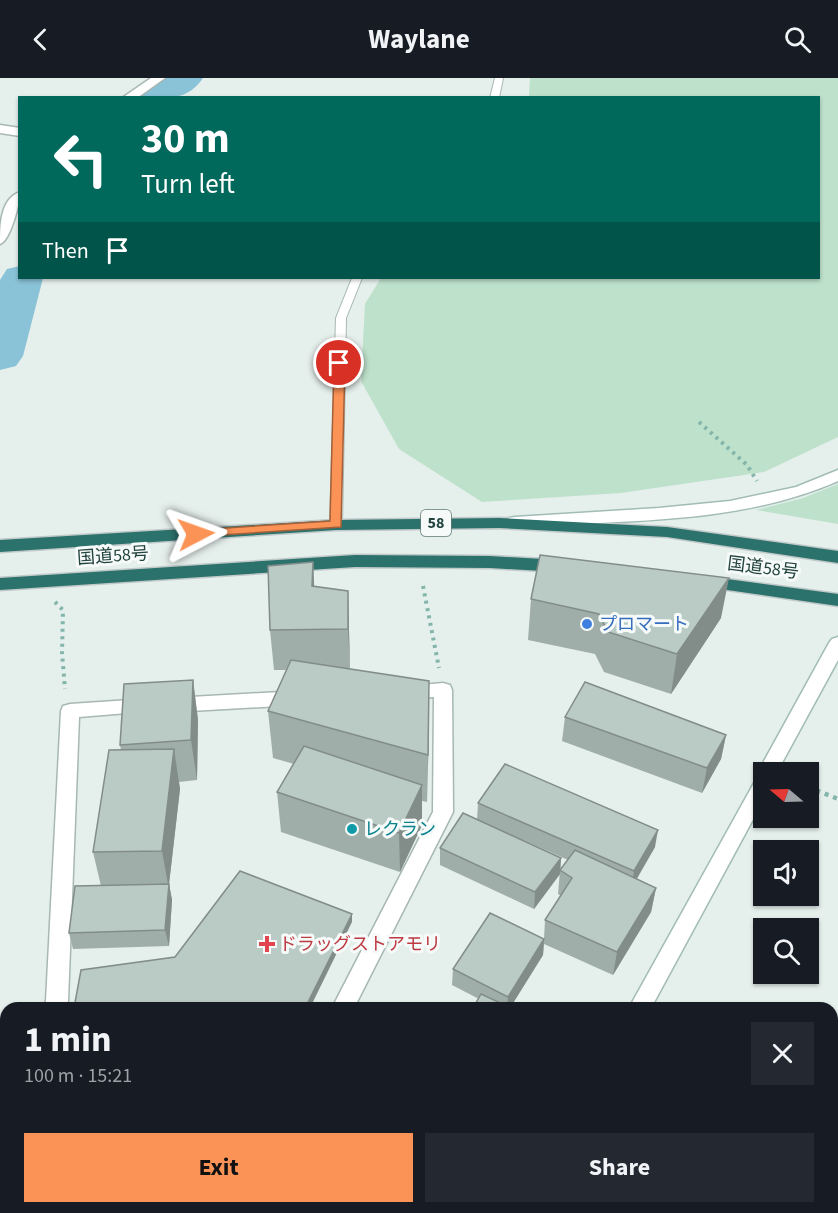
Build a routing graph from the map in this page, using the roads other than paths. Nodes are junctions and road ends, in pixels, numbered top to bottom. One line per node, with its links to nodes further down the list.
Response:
1 (156, 78): 3 (street)
2 (499, 78): 4 (lane)
3 (131, 96)
4 (494, 96)
5 (0, 129): 6 (street)
6 (18, 132)
7 (18, 198): 8 (street)
8 (0, 240)
9 (357, 279): 12 (lane)
10 (838, 475): 11 (street)
11 (499, 523): 12 (highway, 国道58号 / 58); 14 (highway, 国道58号 / 58)
12 (336, 525): 13 (highway, 国道58号 / 58)
13 (0, 546)
14 (838, 557)
15 (582, 567): 17 (highway, 国道58号 / 58)
16 (688, 580): 18 (highway, 国道58号)
17 (0, 584)
18 (838, 600)
19 (838, 643): 22 (street)
20 (384, 693): 25 (street)
21 (315, 697): 24 (street)
22 (773, 762)
23 (753, 800): 26 (street)
24 (54, 1002)
25 (346, 1002)
26 (643, 1002)

